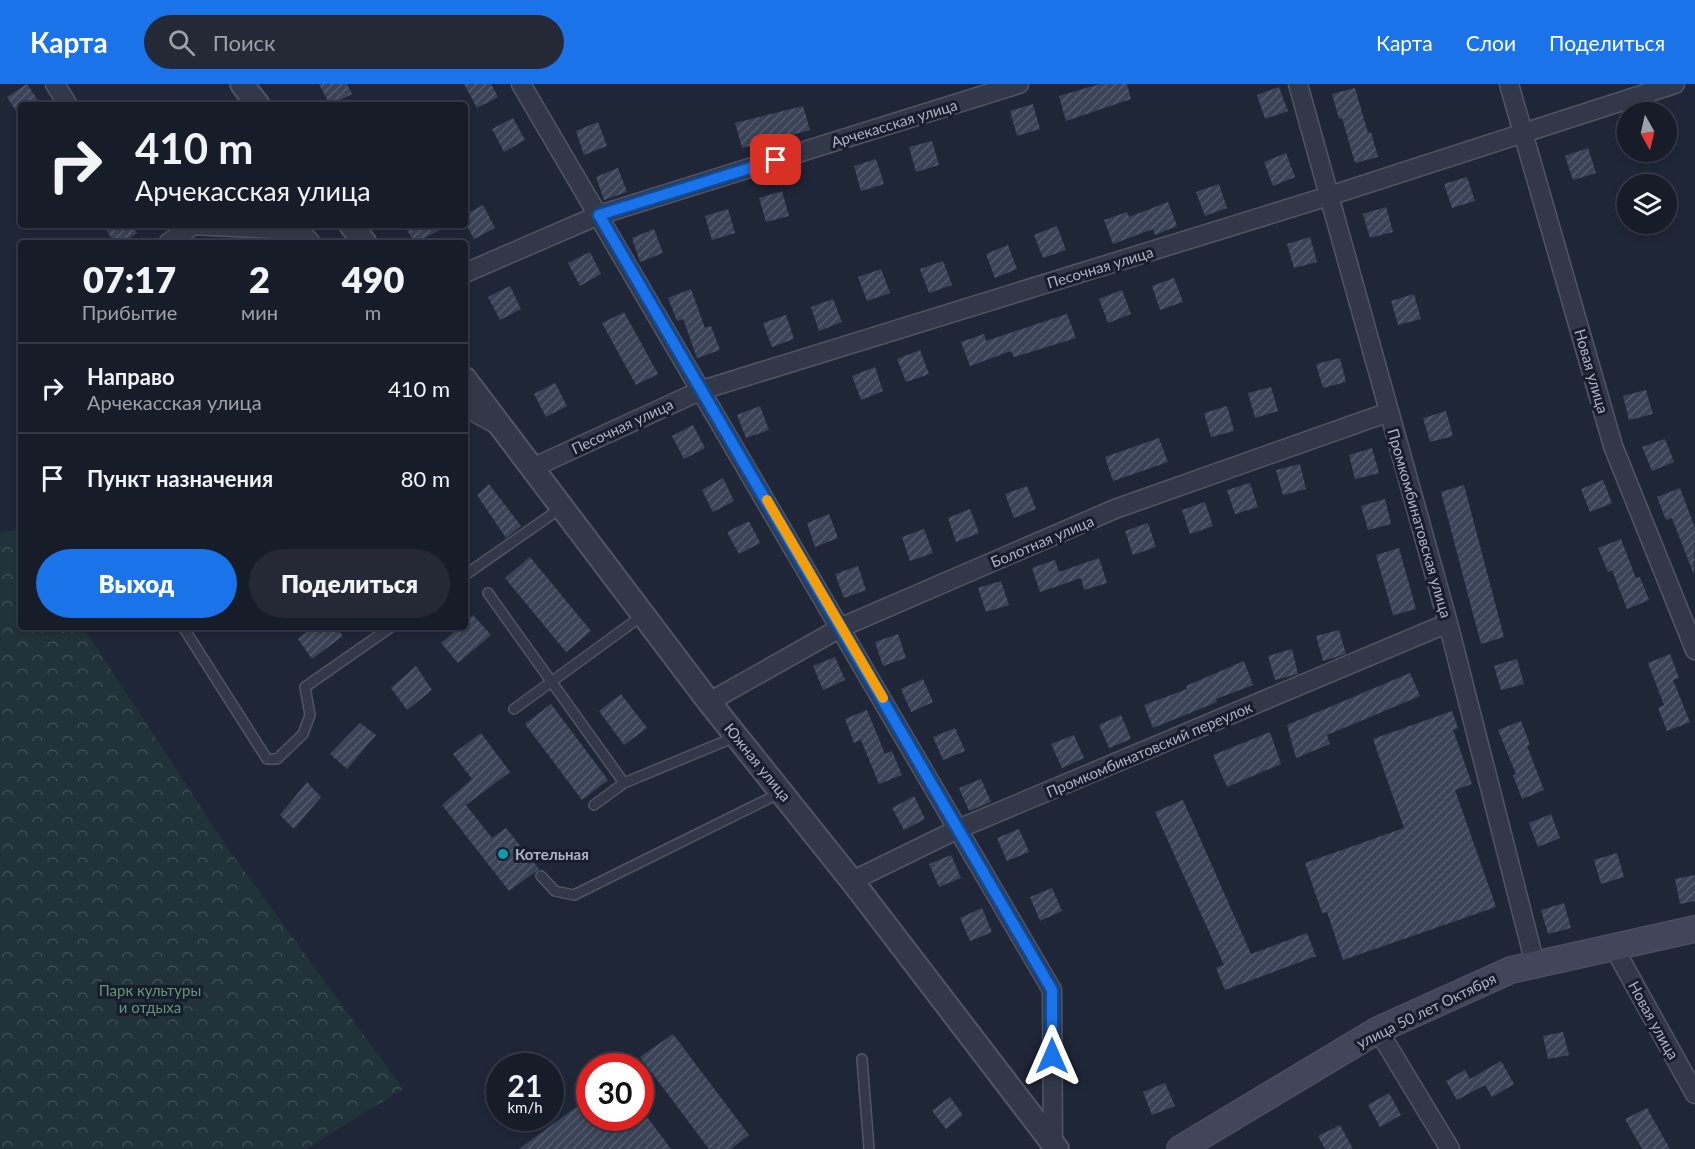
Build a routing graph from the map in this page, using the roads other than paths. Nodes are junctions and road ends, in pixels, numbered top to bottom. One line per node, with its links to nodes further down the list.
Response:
1 (55, 84): 8 (street)
2 (242, 84): 9 (street)
3 (521, 84): 12 (street)
4 (1019, 84): 12 (street, Арчекасская улица)
5 (1298, 84): 11 (street, Промкомбинатовская улица)
6 (1509, 84): 10 (street, Новая улица)
7 (1675, 84): 10 (street, Песочная улица)
8 (66, 102)
9 (256, 102)
10 (1524, 132): 11 (street, Песочная улица); 34 (street, Новая улица)
11 (1329, 196): 21 (street, Песочная улица); 23 (street, Промкомбинатовская улица)
12 (599, 215): 19 (street, Арчекасская улица); 21 (street)
13 (187, 228): 16 (street)
14 (256, 228): 17 (street)
15 (353, 228): 18 (street)
16 (172, 240)
17 (308, 240)
18 (363, 240)
19 (468, 272)
20 (468, 384): 24 (street, Южная улица)
21 (702, 390): 25 (street, Песочная улица); 31 (street)
22 (468, 409): 24 (street)
23 (1389, 412): 30 (street, Промкомбинатовская улица); 31 (street, Болотная улица)
24 (496, 424): 25 (street, Южная улица)
25 (532, 468): 26 (street, Южная улица)
26 (563, 507): 27 (lane); 29 (street, Южная улица)
27 (468, 573)
28 (488, 593): 35 (lane)
29 (643, 615): 35 (lane); 36 (street, Южная улица)
30 (1448, 623): 42 (street, Промкомбинатовский переулок); 47 (street, Промкомбинатовская улица)
31 (842, 627): 36 (street, Болотная улица); 42 (street)
32 (185, 630): 33 (lane)
33 (387, 630)
34 (1695, 650)
35 (552, 682): 37 (lane); 39 (lane)
36 (709, 702): 38 (street, Южная улица)
37 (514, 709)
38 (737, 736): 39 (lane); 40 (street, Южная улица)
39 (624, 783): 41 (lane)
40 (782, 792): 43 (lane); 44 (street, Южная улица)
41 (594, 805)
42 (958, 829): 44 (street, Промкомбинатовский переулок); 51 (street)
43 (541, 876)
44 (852, 881): 51 (street, Южная улица)
45 (1695, 929): 46 (main road, улица 50 лет Октября)
46 (1613, 946): 47 (main road, улица 50 лет Октября); 50 (street, Новая улица)
47 (1535, 964): 48 (main road, улица 50 лет Октября)
48 (1378, 1030): 53 (main road, улица 50 лет Октября); 54 (street)
49 (862, 1059): 52 (lane)
50 (1695, 1094)
51 (1055, 1147)
52 (869, 1149)
53 (1180, 1149)
54 (1450, 1149)

